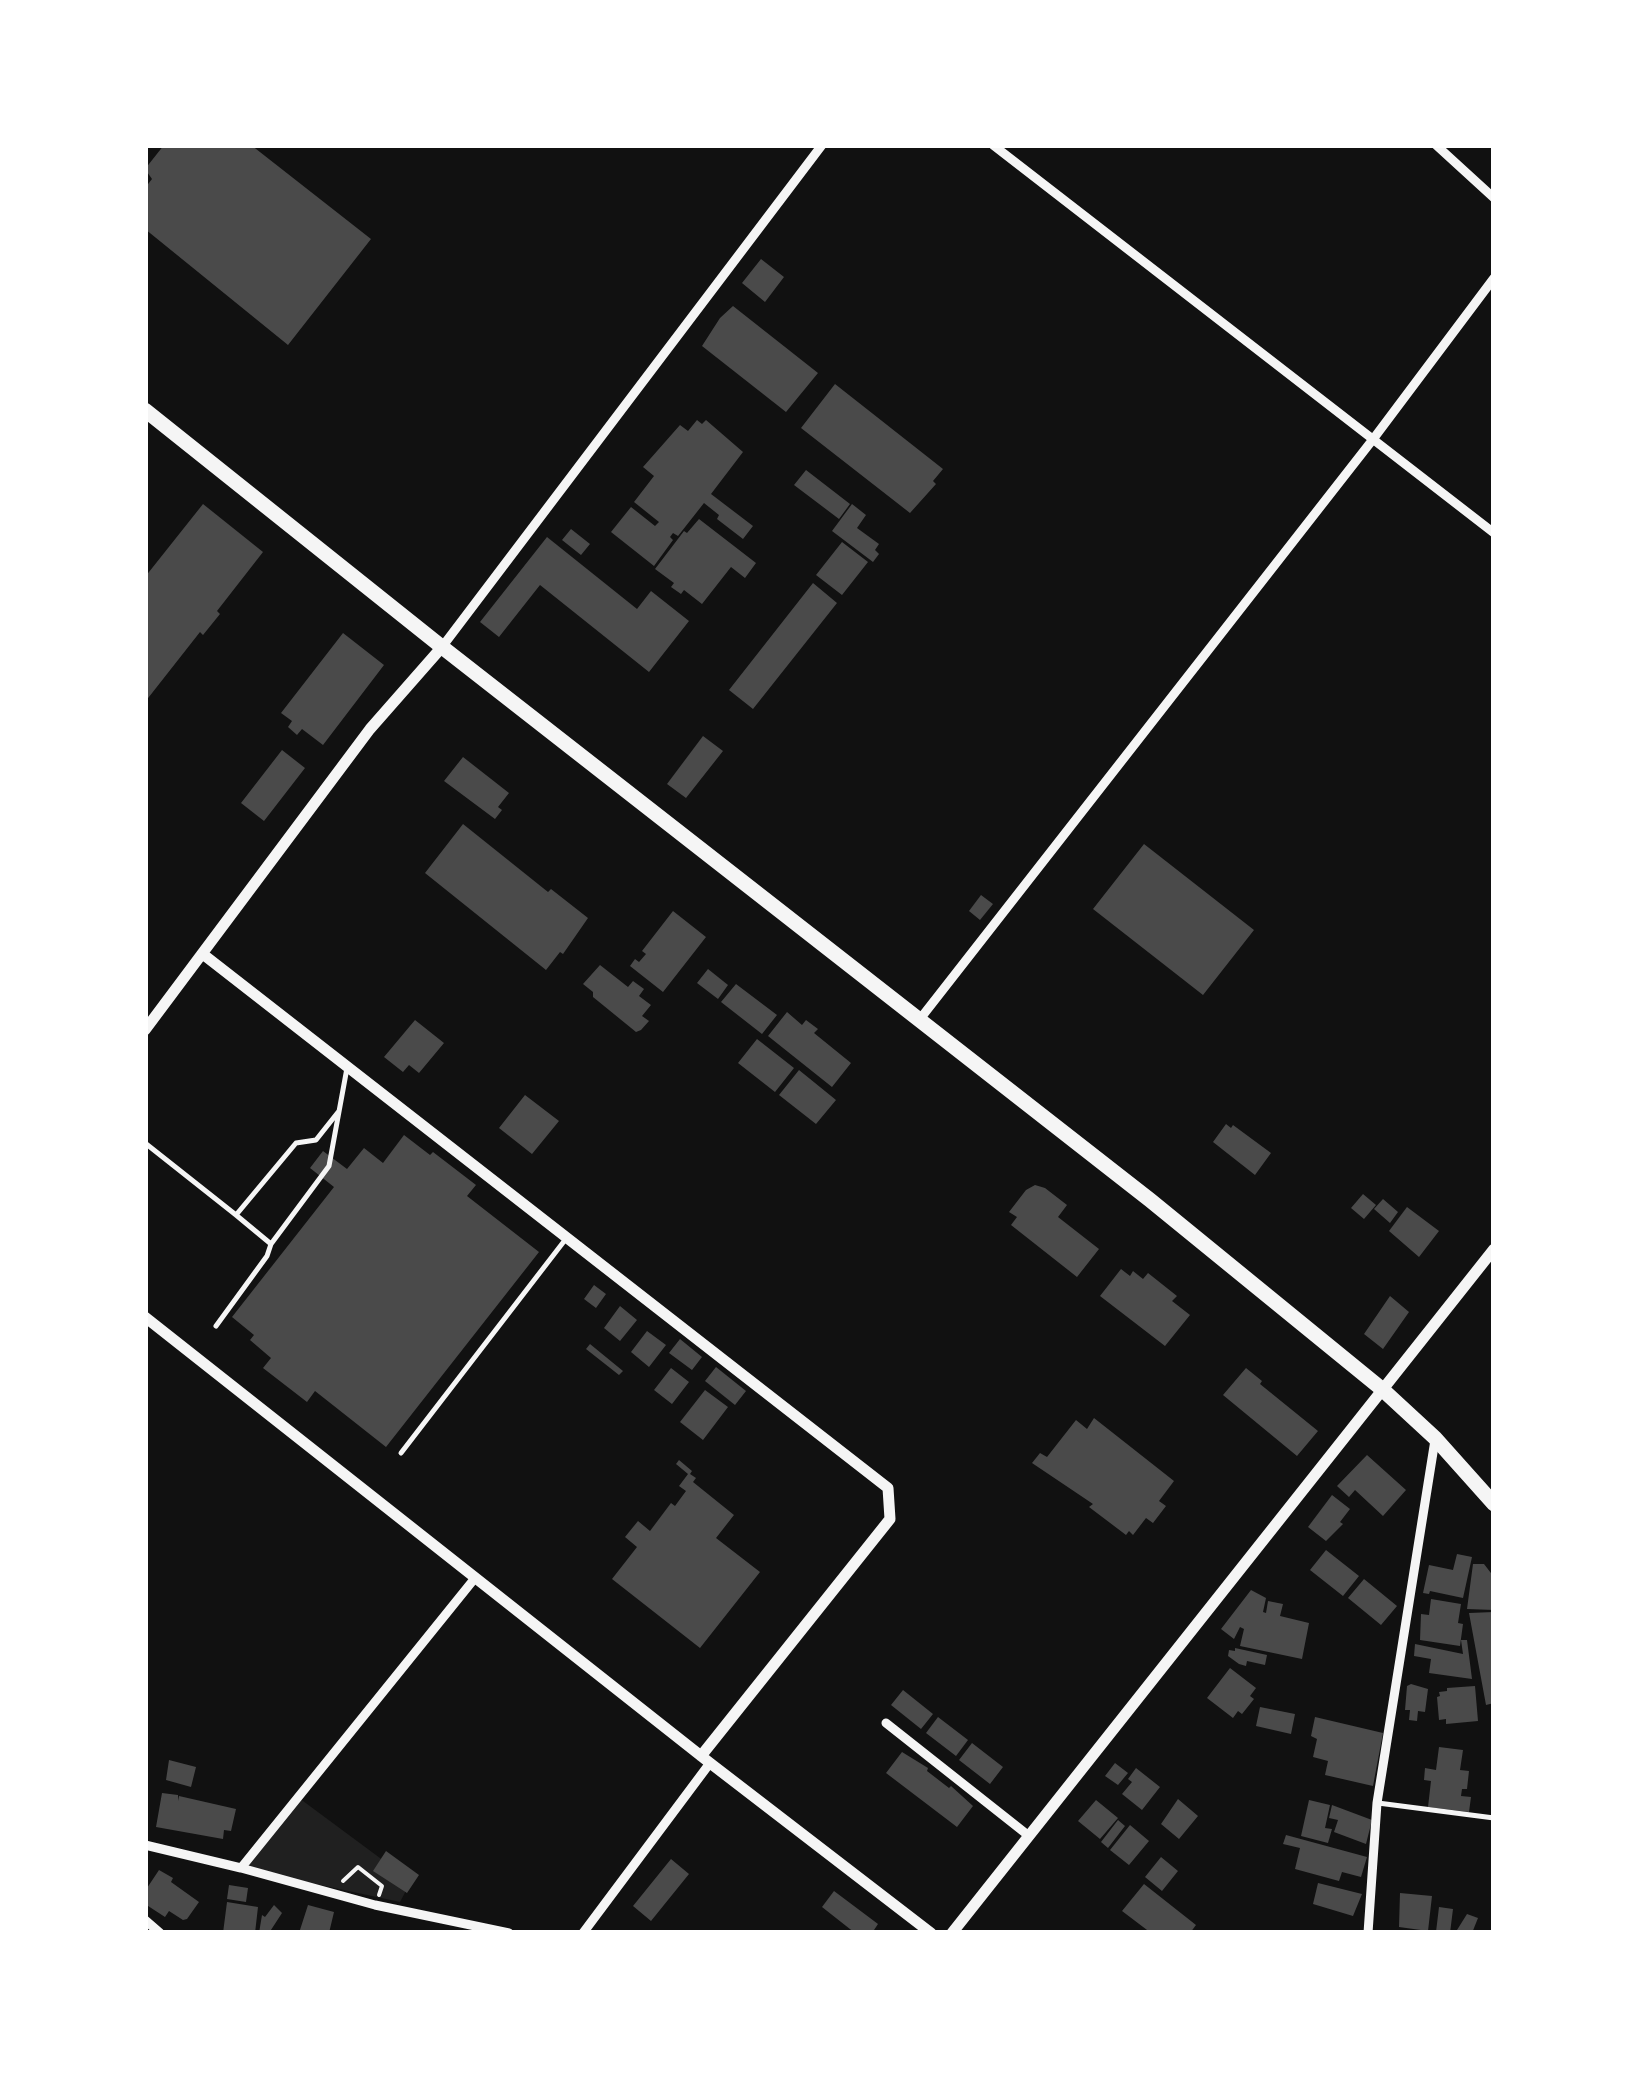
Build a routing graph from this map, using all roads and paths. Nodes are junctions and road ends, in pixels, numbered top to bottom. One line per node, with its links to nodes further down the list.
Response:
1 (822, 145): 9 (street)
2 (994, 145): 7 (street)
3 (1436, 145): 4 (street)
4 (1494, 198)
5 (1494, 278): 7 (street)
6 (145, 410): 9 (highway)
7 (1374, 438): 8 (street); 11 (street)
8 (1494, 533)
9 (442, 647): 10 (street); 11 (highway)
10 (204, 955): 12 (street); 13 (street)
11 (920, 1019): 22 (highway)
12 (145, 1030)
13 (348, 1067): 14 (lane); 17 (street)
14 (340, 1111): 16 (lane); 18 (lane)
15 (145, 1142): 16 (lane)
16 (236, 1214): 18 (lane)
17 (567, 1238): 24 (lane); 28 (street)
18 (272, 1244): 21 (lane)
19 (1494, 1249): 22 (street)
20 (145, 1317): 26 (street)
21 (216, 1326)
22 (1383, 1390): 23 (highway); 31 (street)
23 (1435, 1438): 25 (highway); 29 (street)
24 (401, 1453)
25 (1494, 1504)
26 (475, 1578): 28 (street); 33 (street)
27 (886, 1723): 31 (street)
28 (706, 1760): 39 (street); 40 (street)
29 (1377, 1803): 30 (lane); 42 (street)
30 (1494, 1818)
31 (1029, 1836): 41 (street)
32 (145, 1846): 33 (street)
33 (241, 1868): 35 (street)
34 (328, 1877): 35 (path)
35 (376, 1905): 38 (street)
36 (145, 1920): 37 (street)
37 (160, 1933)
38 (509, 1933)
39 (583, 1933)
40 (931, 1933)
41 (952, 1933)
42 (1368, 1933)

